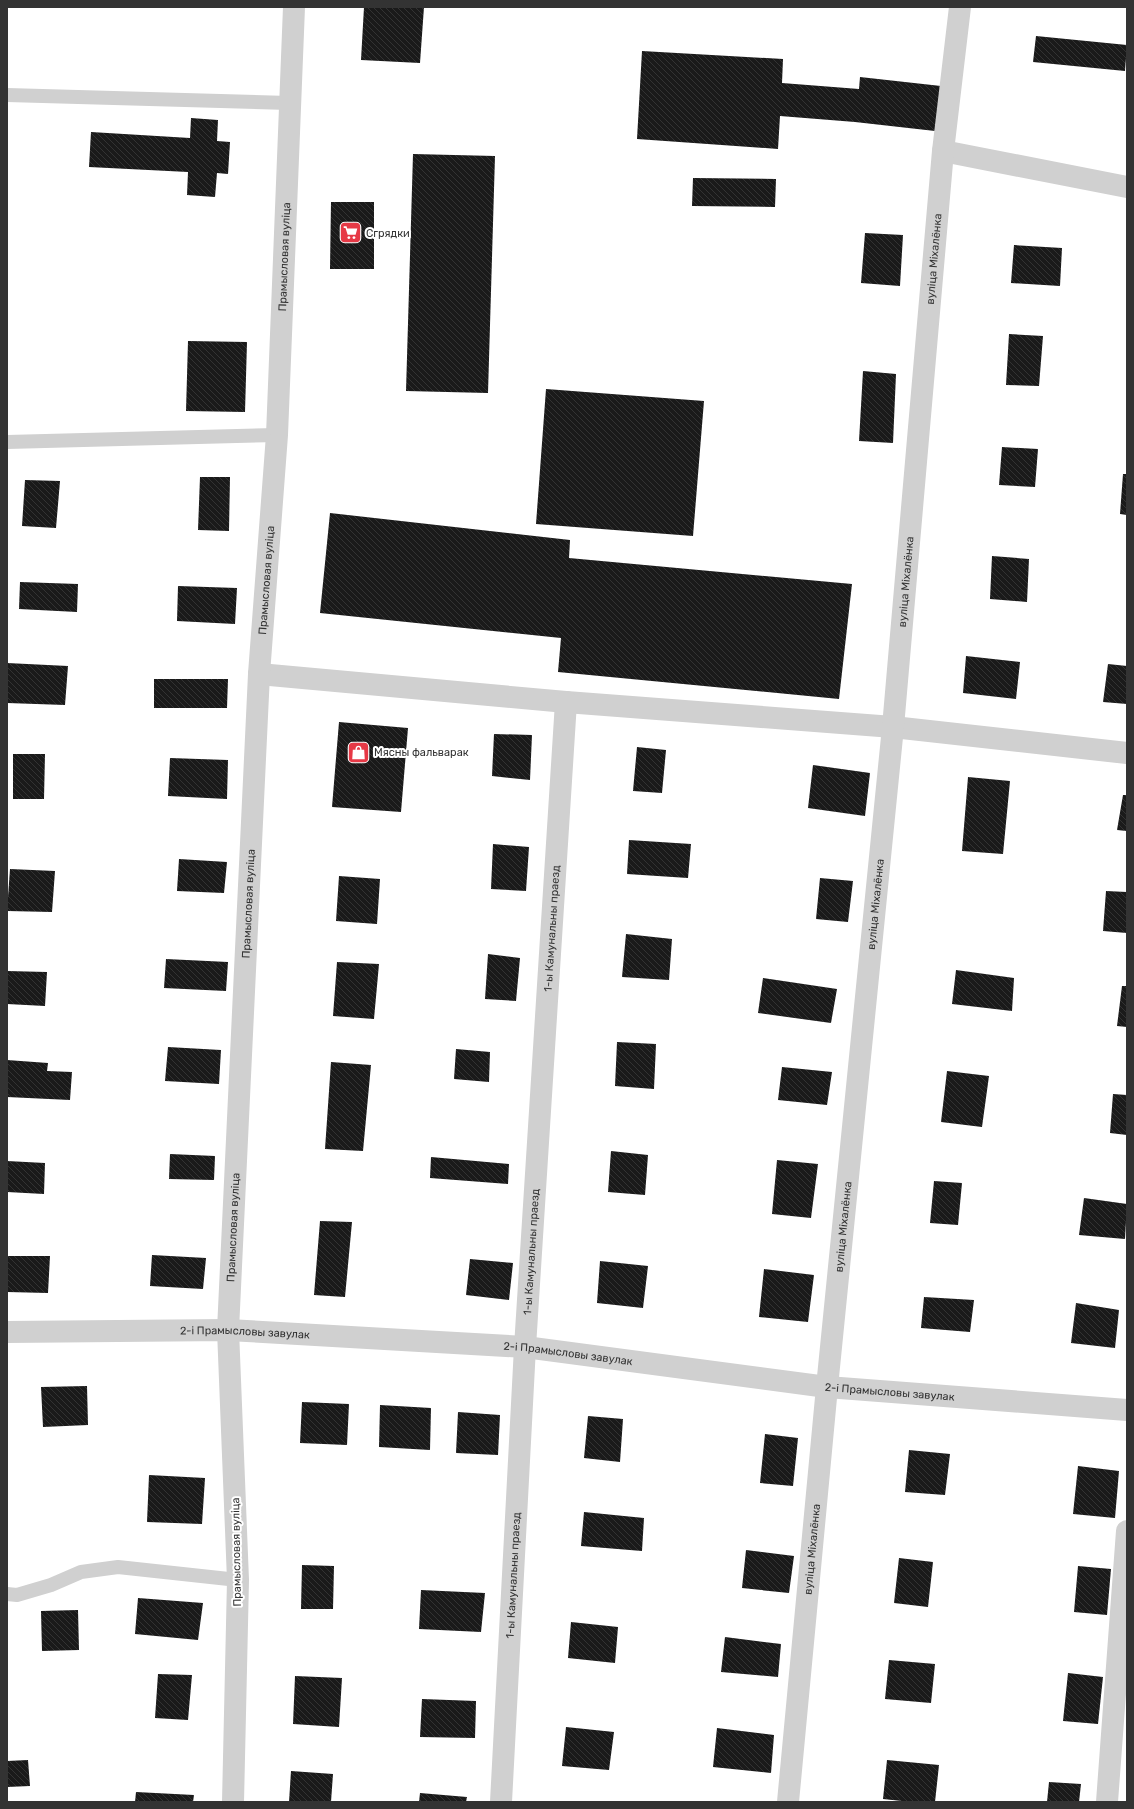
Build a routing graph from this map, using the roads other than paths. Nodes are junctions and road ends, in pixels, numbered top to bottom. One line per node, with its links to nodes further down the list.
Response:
1 (294, 7): 4 (street, Прамысловая вуліца)
2 (960, 7): 5 (street, вуліца Міхалёнка)
3 (7, 95): 4 (lane)
4 (289, 103): 7 (street, Прамысловая вуліца)
5 (943, 151): 6 (street); 11 (street, вуліца Міхалёнка)
6 (1127, 187)
7 (277, 435): 8 (lane); 9 (street, Прамысловая вуліца)
8 (7, 442)
9 (259, 674): 10 (street); 13 (street, Прамысловая вуліца)
10 (566, 702): 11 (street); 15 (street, 1-ы Камунальны праезд)
11 (893, 727): 12 (street); 16 (street, вуліца Міхалёнка)
12 (1127, 753)
13 (228, 1330): 14 (street, 2-і Прамысловы завулак); 15 (street, 2-і Прамысловы завулак); 19 (street, Прамысловая вуліца)
14 (7, 1332)
15 (526, 1347): 16 (street, 2-і Прамысловы завулак); 22 (street, 1-ы Камунальны праезд)
16 (827, 1387): 17 (street, 2-і Прамысловы завулак); 23 (street, вуліца Міхалёнка)
17 (1127, 1410)
18 (1127, 1531): 24 (street)
19 (238, 1580): 20 (lane); 21 (street, Прамысловая вуліца)
20 (7, 1594)
21 (233, 1802)
22 (501, 1802)
23 (788, 1802)
24 (1107, 1802)

